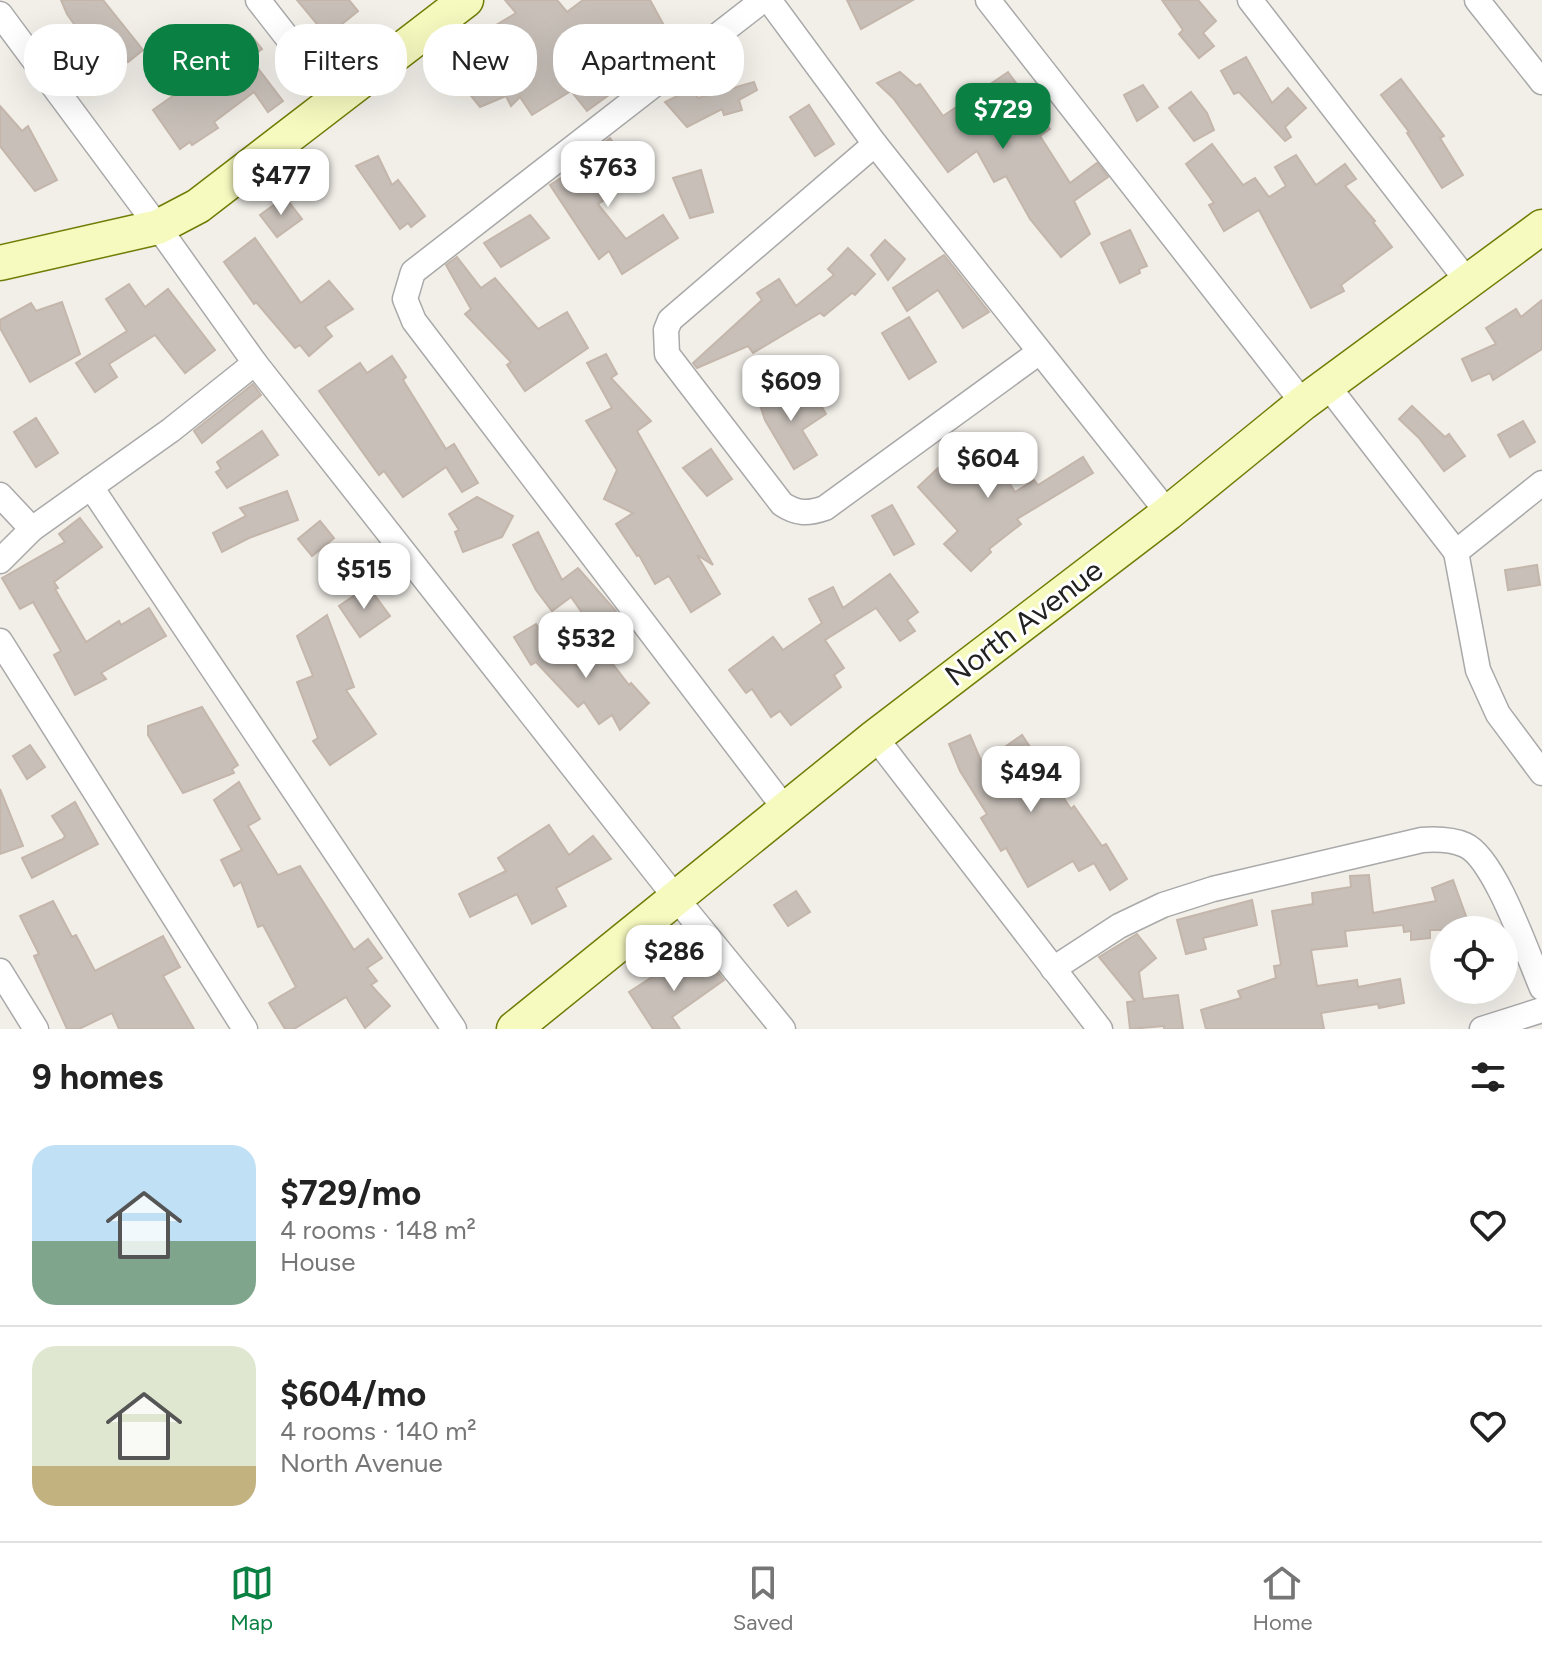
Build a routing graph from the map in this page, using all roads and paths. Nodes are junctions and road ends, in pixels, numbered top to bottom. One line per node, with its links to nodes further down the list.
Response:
1 (258, 0): 10 (street)
2 (466, 0): 10 (street)
3 (763, 0): 29 (street)
4 (769, 0): 11 (street)
5 (988, 0): 18 (street)
6 (1250, 0): 15 (street)
7 (1477, 0): 9 (street)
8 (0, 14): 12 (street)
9 (1542, 82)
10 (336, 100): 12 (street)
11 (875, 144): 16 (street); 16 (street)
12 (158, 227): 14 (street); 17 (street)
13 (1542, 227): 15 (street, North Avenue)
14 (0, 263)
15 (1468, 282): 18 (street, North Avenue)
16 (1038, 353): 22 (street)
17 (255, 363): 20 (street); 30 (street)
18 (1315, 394): 22 (street, North Avenue); 24 (street)
19 (1542, 483): 24 (street)
20 (91, 487): 23 (street); 37 (street)
21 (0, 495): 23 (street)
22 (1168, 513): 27 (street, North Avenue)
23 (32, 529): 25 (street)
24 (1456, 552): 28 (street)
25 (0, 561)
26 (0, 641): 36 (street)
27 (875, 737): 29 (street, North Avenue); 31 (street)
28 (1542, 773)
29 (786, 810): 30 (street, North Avenue)
30 (676, 898): 38 (street, North Avenue); 39 (street)
31 (1053, 969): 33 (street); 40 (street)
32 (1, 977): 35 (street)
33 (1542, 988)
34 (1542, 1010): 41 (street)
35 (36, 1029)
36 (245, 1029)
37 (454, 1029)
38 (514, 1029)
39 (783, 1029)
40 (1100, 1029)
41 (1482, 1029)

